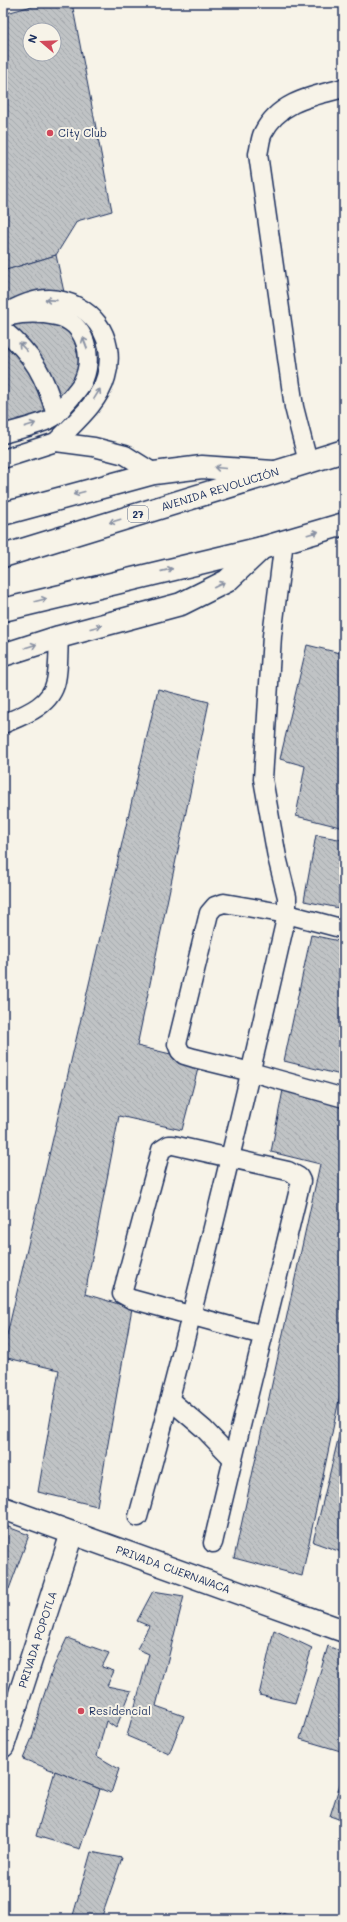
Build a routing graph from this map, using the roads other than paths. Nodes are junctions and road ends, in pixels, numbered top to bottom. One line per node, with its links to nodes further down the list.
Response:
1 (344, 88): 9 (lane)
2 (7, 316): 4 (lane, one-way to 2); 6 (lane, one-way to 2)
3 (3, 330): 4 (lane, one-way to 3)
4 (56, 414): 5 (lane, one-way to 4)
5 (3, 434)
6 (56, 442): 8 (lane); 11 (lane)
7 (344, 451): 9 (street, AVENIDA REVOLUCIÓN / 27)
8 (3, 459)
9 (308, 462): 10 (street, AVENIDA REVOLUCIÓN / 27)
10 (273, 472): 11 (street, one-way to 11); 16 (street, AVENIDA REVOLUCIÓN / 27, one-way to 16)
11 (154, 473): 12 (street, one-way to 12)
12 (3, 514)
13 (344, 524): 14 (street, one-way to 13)
14 (284, 541): 15 (street); 21 (lane)
15 (262, 548): 17 (street, one-way to 15); 18 (street, one-way to 15)
16 (3, 556)
17 (3, 610)
18 (59, 637): 19 (street, one-way to 18); 20 (lane)
19 (3, 655)
20 (3, 724)
21 (287, 914): 22 (lane); 23 (lane); 23 (lane)
22 (344, 929)
23 (251, 1072): 24 (lane); 25 (lane)
24 (344, 1098)
25 (229, 1159): 26 (lane); 26 (lane); 27 (lane)
26 (192, 1316): 27 (lane); 28 (lane)
27 (263, 1335): 29 (lane)
28 (170, 1400): 29 (lane); 31 (lane)
29 (232, 1458): 33 (lane)
30 (3, 1508): 32 (street, PRIVADA CUERNAVACA)
31 (138, 1517)
32 (72, 1534): 34 (street, PRIVADA CUERNAVACA); 35 (street, PRIVADA POPOTLA)
33 (213, 1543)
34 (344, 1631)
35 (3, 1746)

